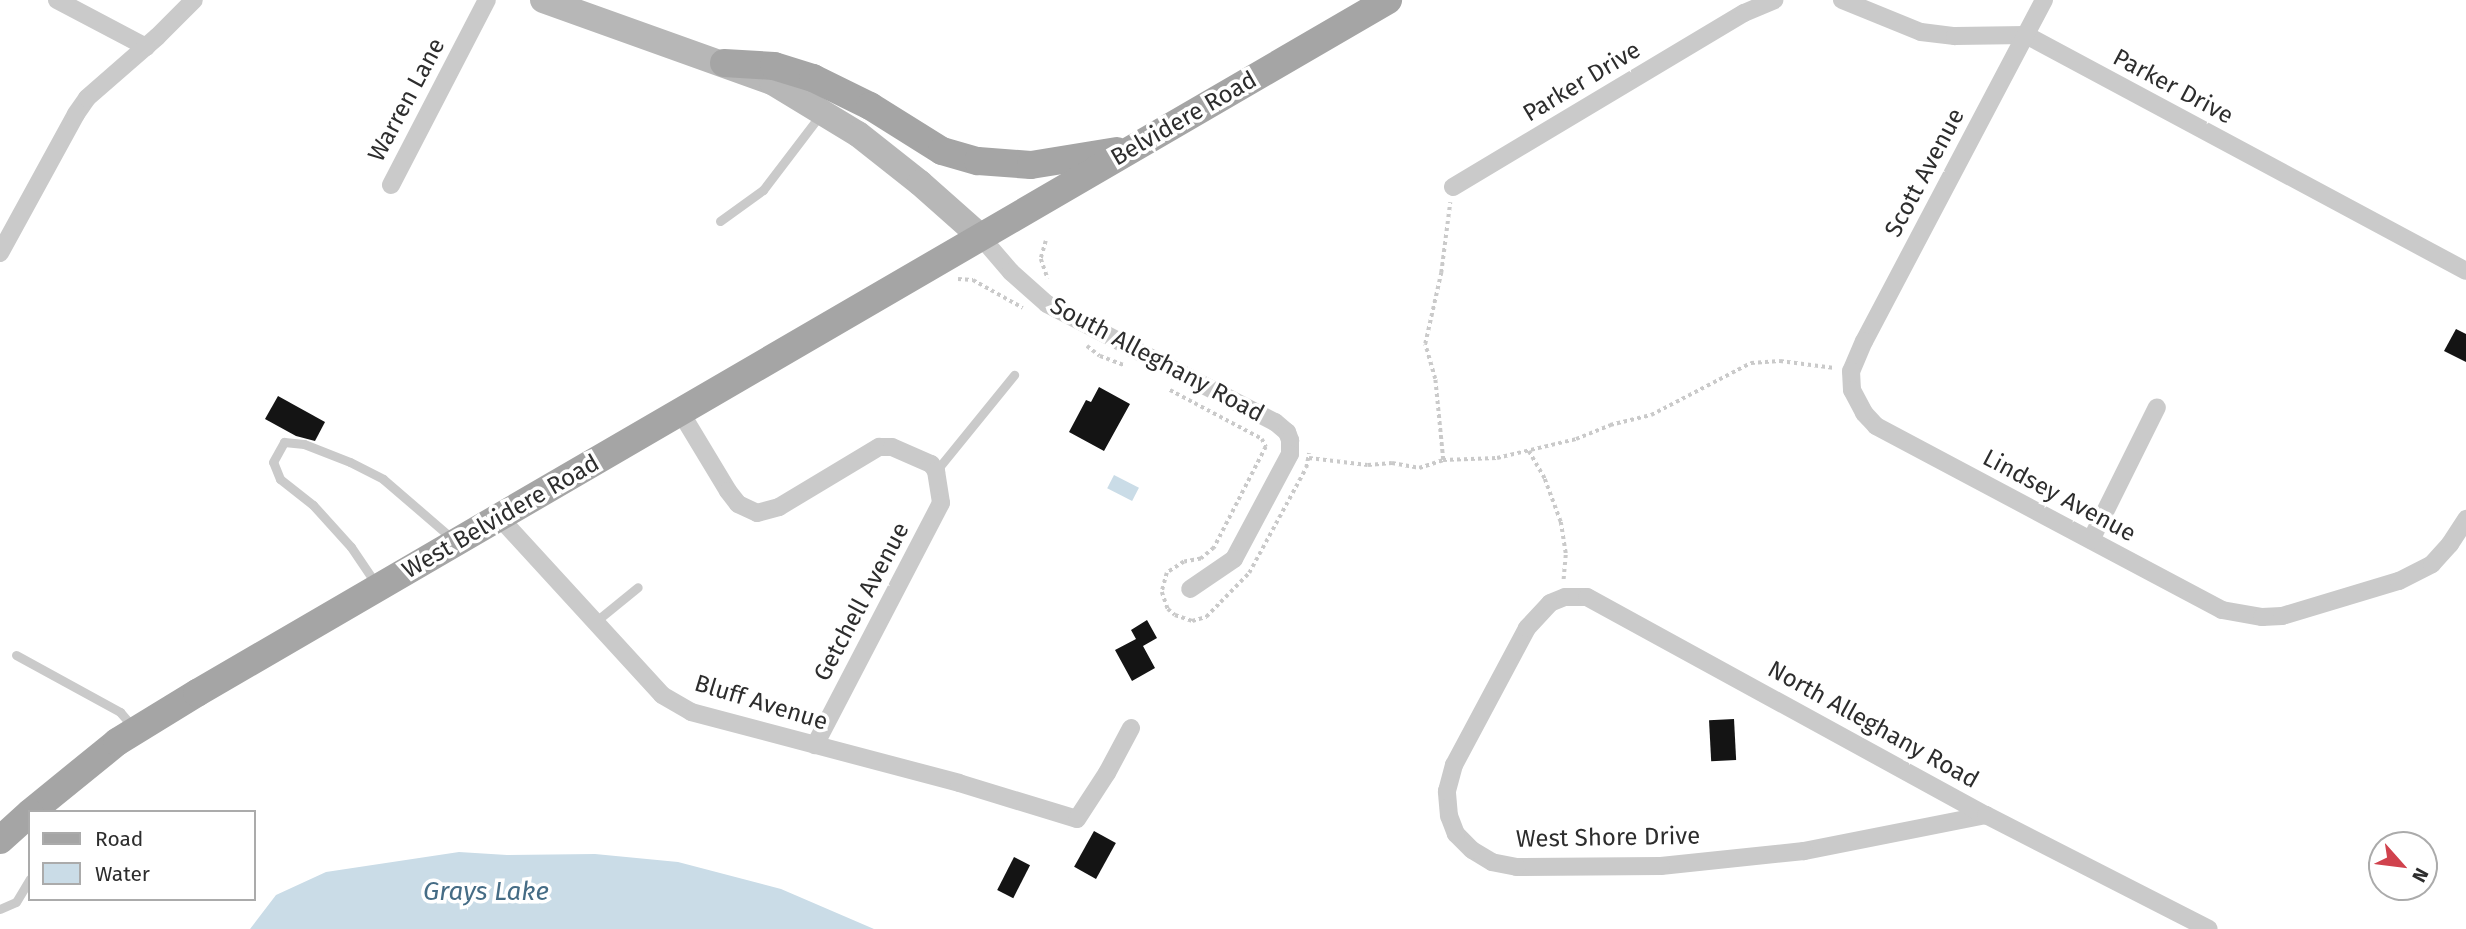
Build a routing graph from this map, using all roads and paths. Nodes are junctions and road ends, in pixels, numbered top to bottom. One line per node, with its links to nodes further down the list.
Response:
1 (57, 0): 10 (street)
2 (194, 0): 10 (street)
3 (487, 0): 14 (street, Warren Lane)
4 (543, 0): 11 (street, South Alleghany Road)
5 (1388, 0): 13 (main road, Belvidere Road)
6 (1774, 0): 15 (street, Parker Drive)
7 (1842, 0): 9 (street, Parker Drive)
8 (2044, 0): 9 (street, Scott Avenue)
9 (2026, 35): 20 (street, Parker Drive); 26 (street, Scott Avenue)
10 (146, 47): 19 (street)
11 (724, 63): 12 (street, South Alleghany Road); 13 (main road)
12 (822, 113): 16 (lane); 17 (street, South Alleghany Road)
13 (1133, 149): 17 (main road, Belvidere Road)
14 (391, 185)
15 (1453, 187): 35 (path)
16 (720, 221)
17 (981, 237): 30 (main road, West Belvidere Road); 33 (street, South Alleghany Road)
18 (1046, 242): 22 (path)
19 (0, 253)
20 (2466, 271)
21 (958, 279): 23 (path)
22 (1051, 284)
23 (1026, 310)
24 (1082, 343): 25 (path)
25 (1129, 367)
26 (1851, 371): 32 (path); 39 (street, Lindsey Avenue)
27 (1014, 375): 36 (lane)
28 (1166, 387): 34 (path)
29 (2157, 407): 39 (street)
30 (681, 413): 36 (street); 37 (main road, West Belvidere Road)
31 (1308, 444): 34 (path)
32 (1529, 451): 35 (path); 44 (path)
33 (1290, 454): 34 (path); 43 (street)
34 (1310, 458): 35 (path)
35 (1443, 460)
36 (936, 471): 49 (street, Getchell Avenue)
37 (500, 518): 40 (main road, West Belvidere Road); 45 (street, Bluff Avenue)
38 (2466, 519): 39 (street, Lindsey Avenue)
39 (2091, 540)
40 (457, 543): 42 (main road, West Belvidere Road); 42 (lane)
41 (638, 587): 45 (lane)
42 (379, 588): 48 (main road, West Belvidere Road)
43 (1190, 589)
44 (1565, 597): 52 (street, North Alleghany Road); 52 (street, West Shore Drive)
45 (595, 622): 49 (street, Bluff Avenue)
46 (16, 655): 48 (lane)
47 (1131, 728): 49 (street, Bluff Avenue)
48 (136, 730): 50 (main road, West Belvidere Road)
49 (815, 745)
50 (32, 810)
51 (28, 814): 53 (main road, West Belvidere Road)
52 (1986, 815): 56 (street, North Alleghany Road)
53 (0, 840)
54 (28, 882): 55 (lane)
55 (0, 909)
56 (2209, 929)

